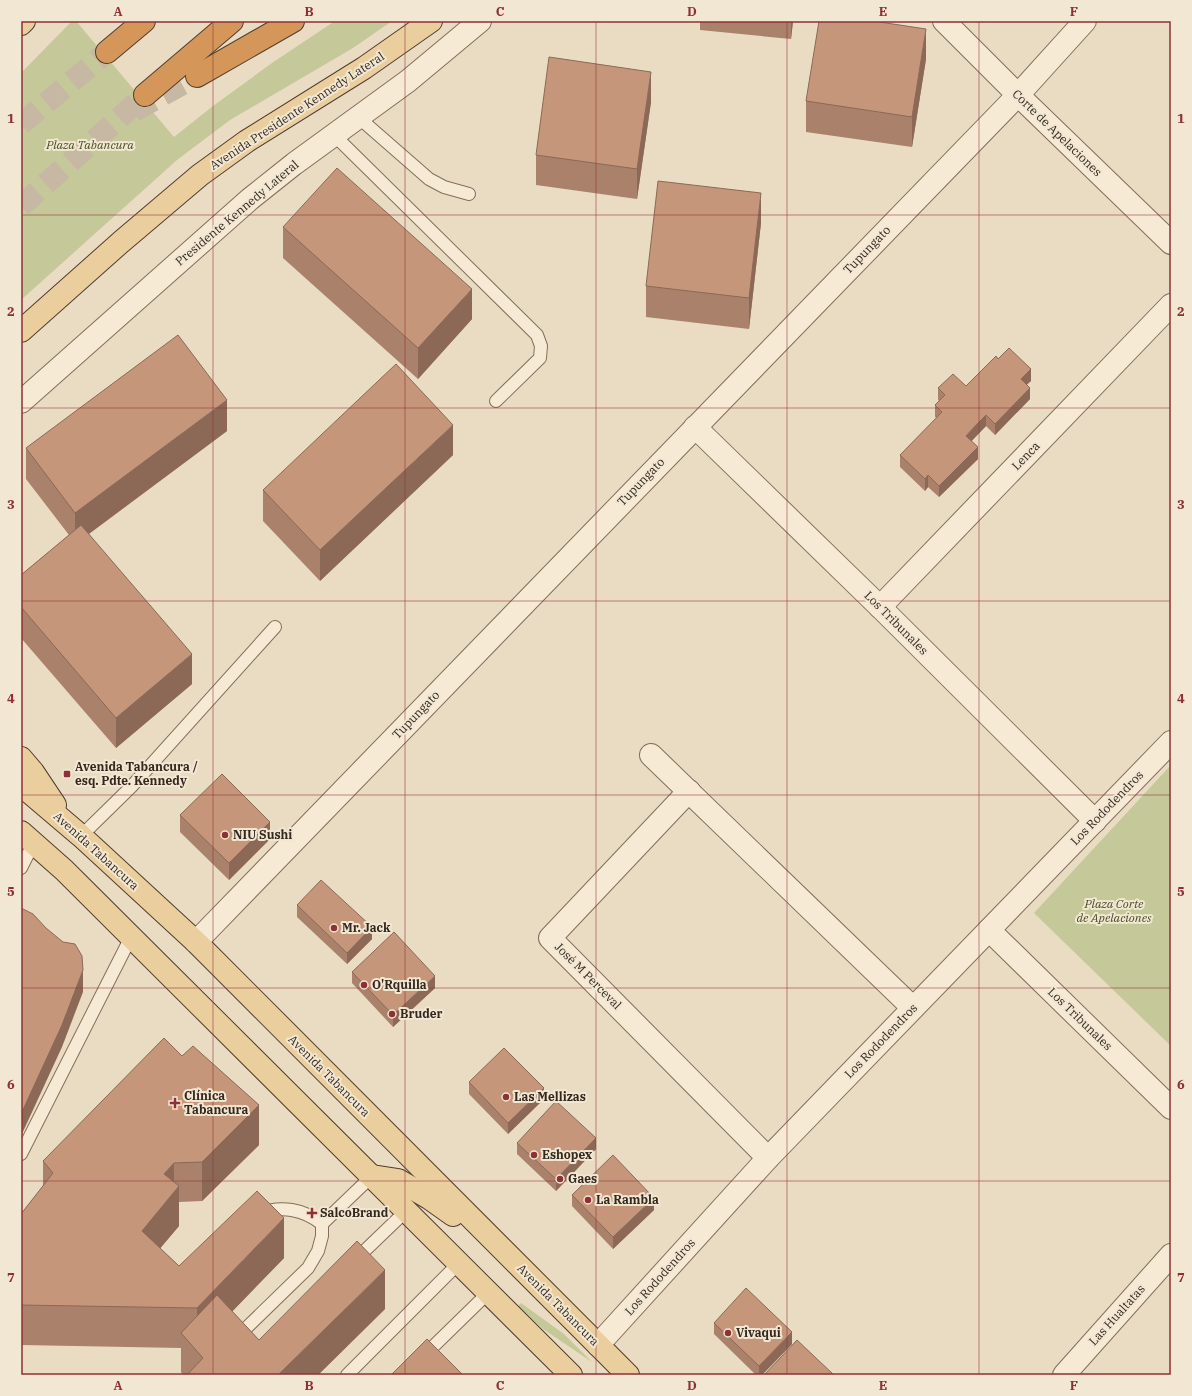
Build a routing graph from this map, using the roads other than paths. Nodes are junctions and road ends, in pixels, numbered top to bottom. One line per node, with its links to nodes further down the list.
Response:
1 (24, 21): 9 (main road)
2 (144, 21): 10 (highway)
3 (232, 21): 12 (highway)
4 (293, 21): 11 (highway)
5 (431, 21): 19 (main road, Avenida Presidente Kennedy Lateral)
6 (480, 21): 14 (street, Presidente Kennedy Lateral)
7 (944, 21): 13 (street, Corte de Apelaciones)
8 (1085, 21): 13 (street, Tupungato)
9 (21, 24)
10 (108, 52)
11 (197, 76)
12 (145, 95)
13 (1018, 95): 17 (street, Corte de Apelaciones); 22 (street, Tupungato)
14 (358, 117): 15 (street, Presidente Kennedy Lateral); 16 (lane)
15 (334, 135): 20 (lane); 21 (street, Presidente Kennedy Lateral)
16 (469, 194)
17 (1171, 243)
18 (1171, 305): 23 (street, Lenca)
19 (21, 331)
20 (496, 401)
21 (21, 402)
22 (695, 427): 23 (street, Los Tribunales); 36 (street, Tupungato)
23 (880, 607): 30 (street, Los Tribunales)
24 (275, 628): 31 (lane)
25 (1171, 742): 30 (street, Los Rododendros)
26 (652, 755): 29 (street)
27 (21, 758): 31 (main road)
28 (21, 786): 31 (main road, Avenida Tabancura)
29 (689, 792): 37 (street); 40 (street, José M Perceval)
30 (1095, 821): 34 (street, Los Rododendros)
31 (76, 833): 36 (main road, Avenida Tabancura)
32 (27, 837): 33 (lane); 35 (main road)
33 (21, 868)
34 (989, 930): 37 (street, Los Rododendros); 38 (street, Los Tribunales)
35 (131, 937): 39 (lane); 41 (main road)
36 (196, 942): 45 (main road, Avenida Tabancura)
37 (913, 1008): 40 (street, Los Rododendros)
38 (1171, 1108)
39 (21, 1154)
40 (768, 1158): 51 (street, Los Rododendros)
41 (372, 1176): 42 (main road); 44 (lane); 45 (main road)
42 (406, 1210): 47 (main road); 48 (lane)
43 (248, 1221): 44 (lane)
44 (322, 1224): 50 (lane)
45 (503, 1250): 51 (main road, Avenida Tabancura)
46 (1171, 1256): 56 (street, Las Hualtatas)
47 (459, 1263): 49 (main road); 52 (lane)
48 (345, 1270)
49 (488, 1293): 53 (lane); 54 (main road)
50 (239, 1335)
51 (598, 1346): 55 (main road, Avenida Tabancura)
52 (347, 1375)
53 (404, 1375)
54 (571, 1375)
55 (628, 1375)
56 (1064, 1375)

